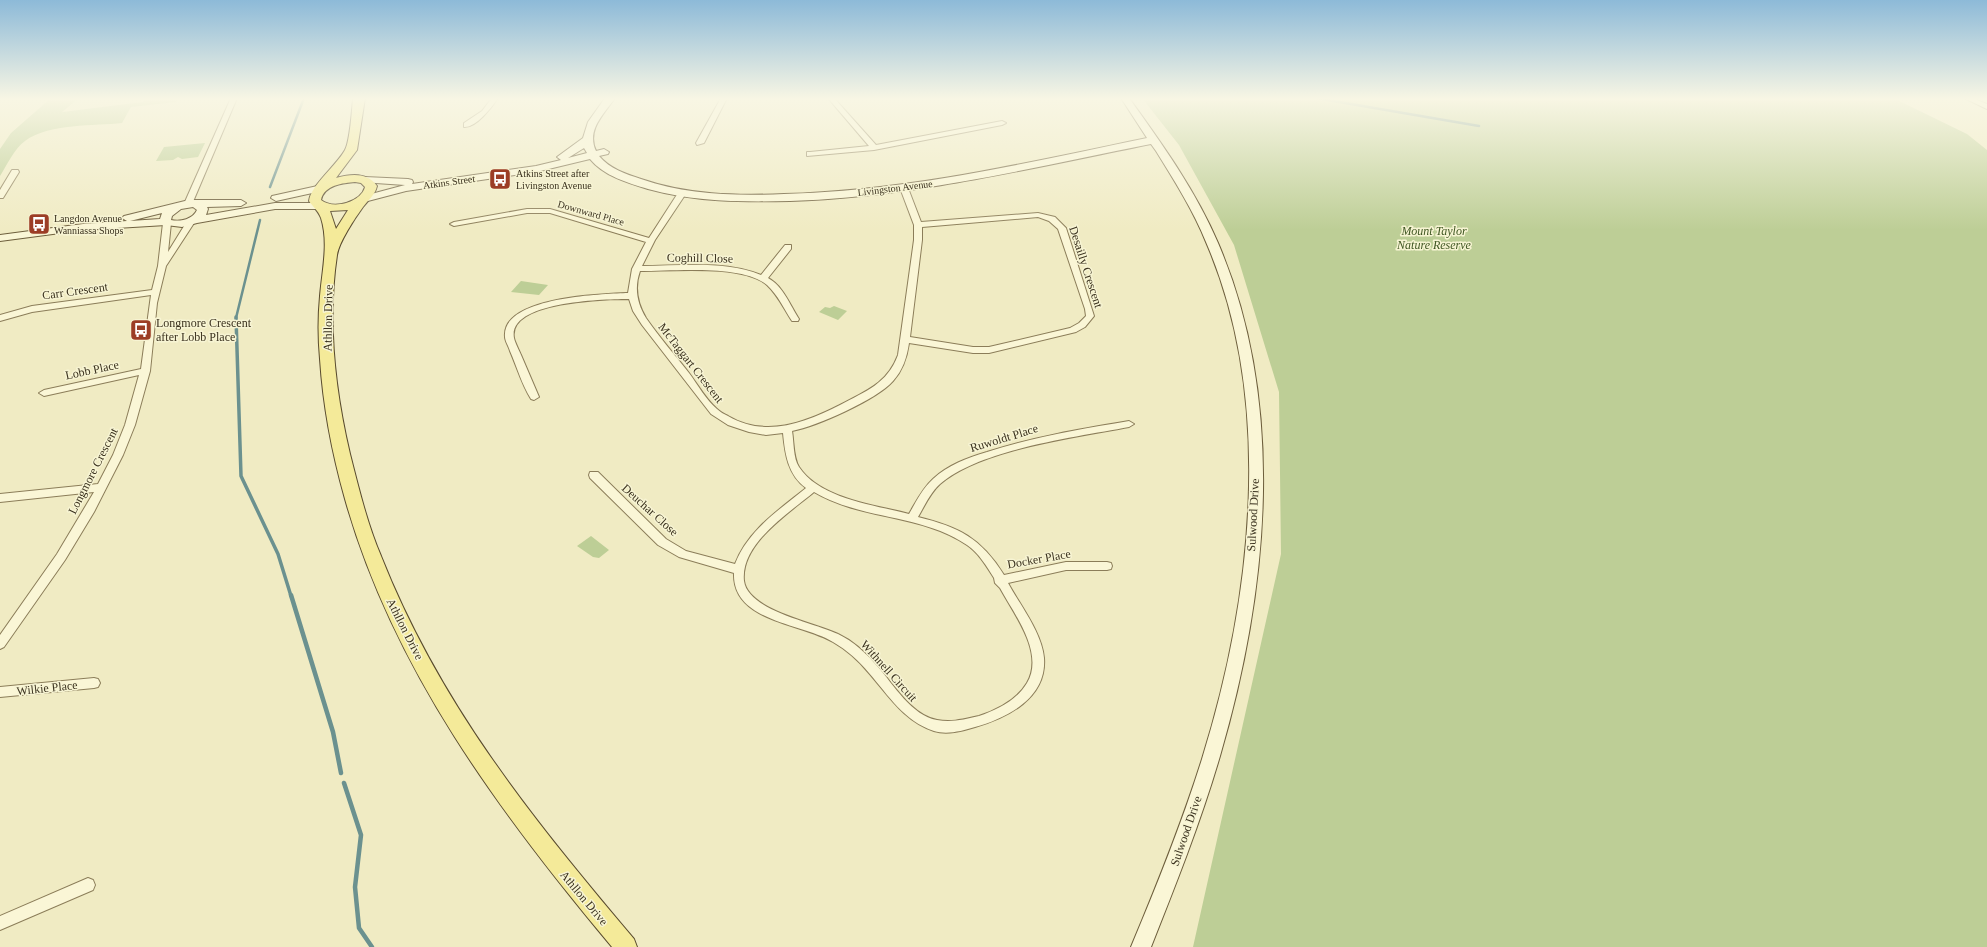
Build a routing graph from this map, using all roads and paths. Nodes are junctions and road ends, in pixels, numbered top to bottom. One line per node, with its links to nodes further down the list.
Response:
1 (215, 142): 27 (street)
2 (353, 142): 12 (main road)
3 (584, 142): 16 (street)
4 (589, 142): 14 (street)
5 (600, 142): 13 (street, Livingston Avenue)
6 (869, 142): 11 (street)
7 (904, 142): 11 (street)
8 (1143, 142): 10 (street, Livingston Avenue)
9 (1155, 142): 17 (street, Sulwood Drive)
10 (1125, 146): 17 (street); 23 (street, Livingston Avenue)
11 (874, 148): 15 (street)
12 (352, 150): 20 (main road); 22 (main road)
13 (602, 150): 14 (street, Atkins Street); 21 (street, Livingston Avenue)
14 (592, 152): 16 (street, Atkins Street); 18 (street, Livingston Avenue)
15 (810, 154)
16 (565, 159): 18 (street); 20 (street, Atkins Street); 26 (street, Atkins Street)
17 (1168, 161): 66 (street, Sulwood Drive)
18 (602, 165): 21 (street, Livingston Avenue)
19 (15, 172): 25 (street)
20 (364, 180): 22 (main road); 26 (main road)
21 (634, 181): 24 (street, Livingston Avenue)
22 (322, 188): 27 (street); 28 (main road)
23 (904, 188): 24 (street, Livingston Avenue); 32 (street, McTaggart Crescent)
24 (681, 195): 35 (street, McTaggart Crescent)
25 (0, 196)
26 (363, 199): 28 (main road); 37 (main road, Athllon Drive)
27 (188, 205): 29 (street); 30 (street); 33 (street)
28 (321, 206): 29 (street); 37 (main road, Athllon Drive)
29 (192, 220): 30 (street); 38 (street, Longmore Crescent)
30 (167, 222): 33 (street); 38 (street, Longmore Crescent)
31 (454, 224): 35 (street, Downward Place)
32 (918, 225): 45 (street, McTaggart Crescent); 45 (street, Desailly Crescent)
33 (82, 227): 34 (street)
34 (0, 238)
35 (652, 241): 39 (street, McTaggart Crescent)
36 (788, 247): 40 (street)
37 (331, 254): 65 (main road, Athllon Drive)
38 (162, 266): 41 (street, Longmore Crescent)
39 (636, 269): 40 (street, Coghill Close); 42 (street, McTaggart Crescent)
40 (763, 278): 44 (street, Coghill Close)
41 (155, 292): 43 (street, Carr Crescent); 46 (street, Longmore Crescent)
42 (633, 296): 48 (street); 50 (street, McTaggart Crescent)
43 (0, 318)
44 (796, 319)
45 (905, 339): 50 (street, McTaggart Crescent)
46 (146, 371): 47 (street, Lobb Place); 52 (street, Longmore Crescent)
47 (44, 393)
48 (534, 397)
49 (1129, 424): 55 (street, Ruwoldt Place)
50 (787, 430): 53 (street, Withnell Circuit)
51 (594, 475): 57 (street, Deuchar Close)
52 (102, 487): 54 (street); 59 (street, Longmore Crescent)
53 (813, 488): 55 (street, Withnell Circuit); 57 (street, Withnell Circuit)
54 (0, 498)
55 (912, 519): 58 (street, Withnell Circuit)
56 (1107, 566): 58 (street, Docker Place)
57 (740, 570): 58 (street, Withnell Circuit)
58 (999, 580)
59 (4, 631): 60 (street, Longmore Crescent)
60 (0, 644)
61 (94, 683): 62 (street, Wilkie Place)
62 (0, 692)
63 (88, 885): 64 (street)
64 (0, 922)
65 (626, 947)
66 (1142, 947)

